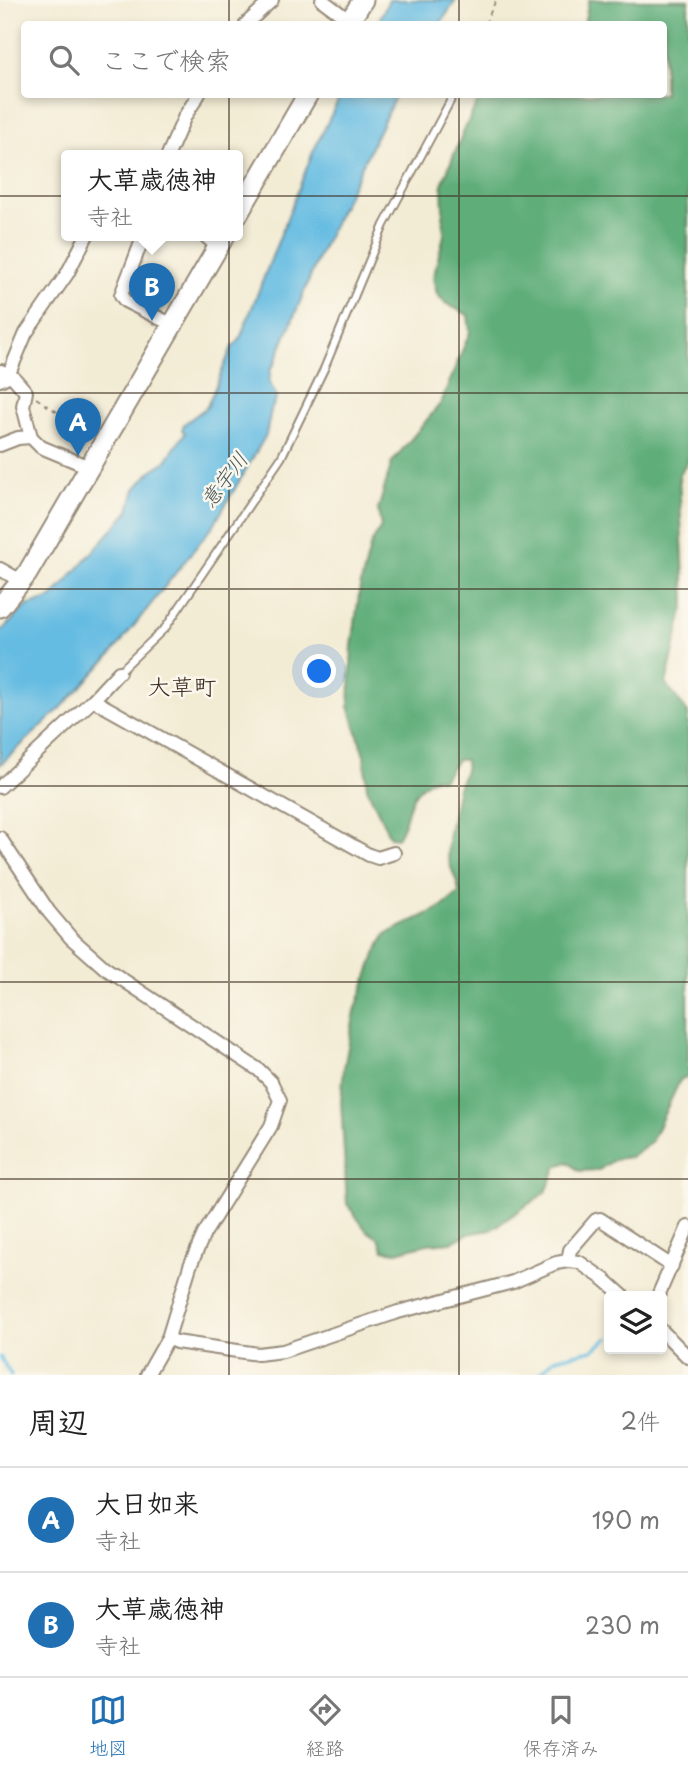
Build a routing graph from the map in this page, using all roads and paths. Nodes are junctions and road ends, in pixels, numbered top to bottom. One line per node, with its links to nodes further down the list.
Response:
1 (272, 0): 5 (street)
2 (322, 0): 6 (street)
3 (363, 0): 7 (street)
4 (496, 0): 8 (path)
5 (249, 21)
6 (347, 21)
7 (350, 21)
8 (486, 21)
9 (196, 98): 12 (street)
10 (306, 98): 13 (street)
11 (452, 98): 27 (lane)
12 (169, 150)
13 (243, 205)
14 (85, 241): 18 (street)
15 (142, 241): 17 (street)
16 (215, 241): 17 (street)
17 (173, 324): 21 (street)
18 (3, 375): 19 (street)
19 (26, 392): 20 (street); 21 (path)
20 (31, 436): 22 (street); 23 (street)
21 (103, 444): 23 (street)
22 (0, 445)
23 (89, 467): 25 (street)
24 (0, 569): 25 (street)
25 (21, 581): 26 (street)
26 (0, 607)
27 (119, 671): 28 (street)
28 (93, 700): 29 (street); 31 (street)
29 (0, 787)
30 (0, 838): 38 (street)
31 (394, 853)
32 (688, 1227): 34 (street)
33 (568, 1261): 34 (street); 35 (street); 38 (street)
34 (669, 1264): 36 (street)
35 (617, 1291)
36 (660, 1291)
37 (667, 1336): 39 (street)
38 (168, 1338): 40 (street)
39 (688, 1357)
40 (147, 1375)

